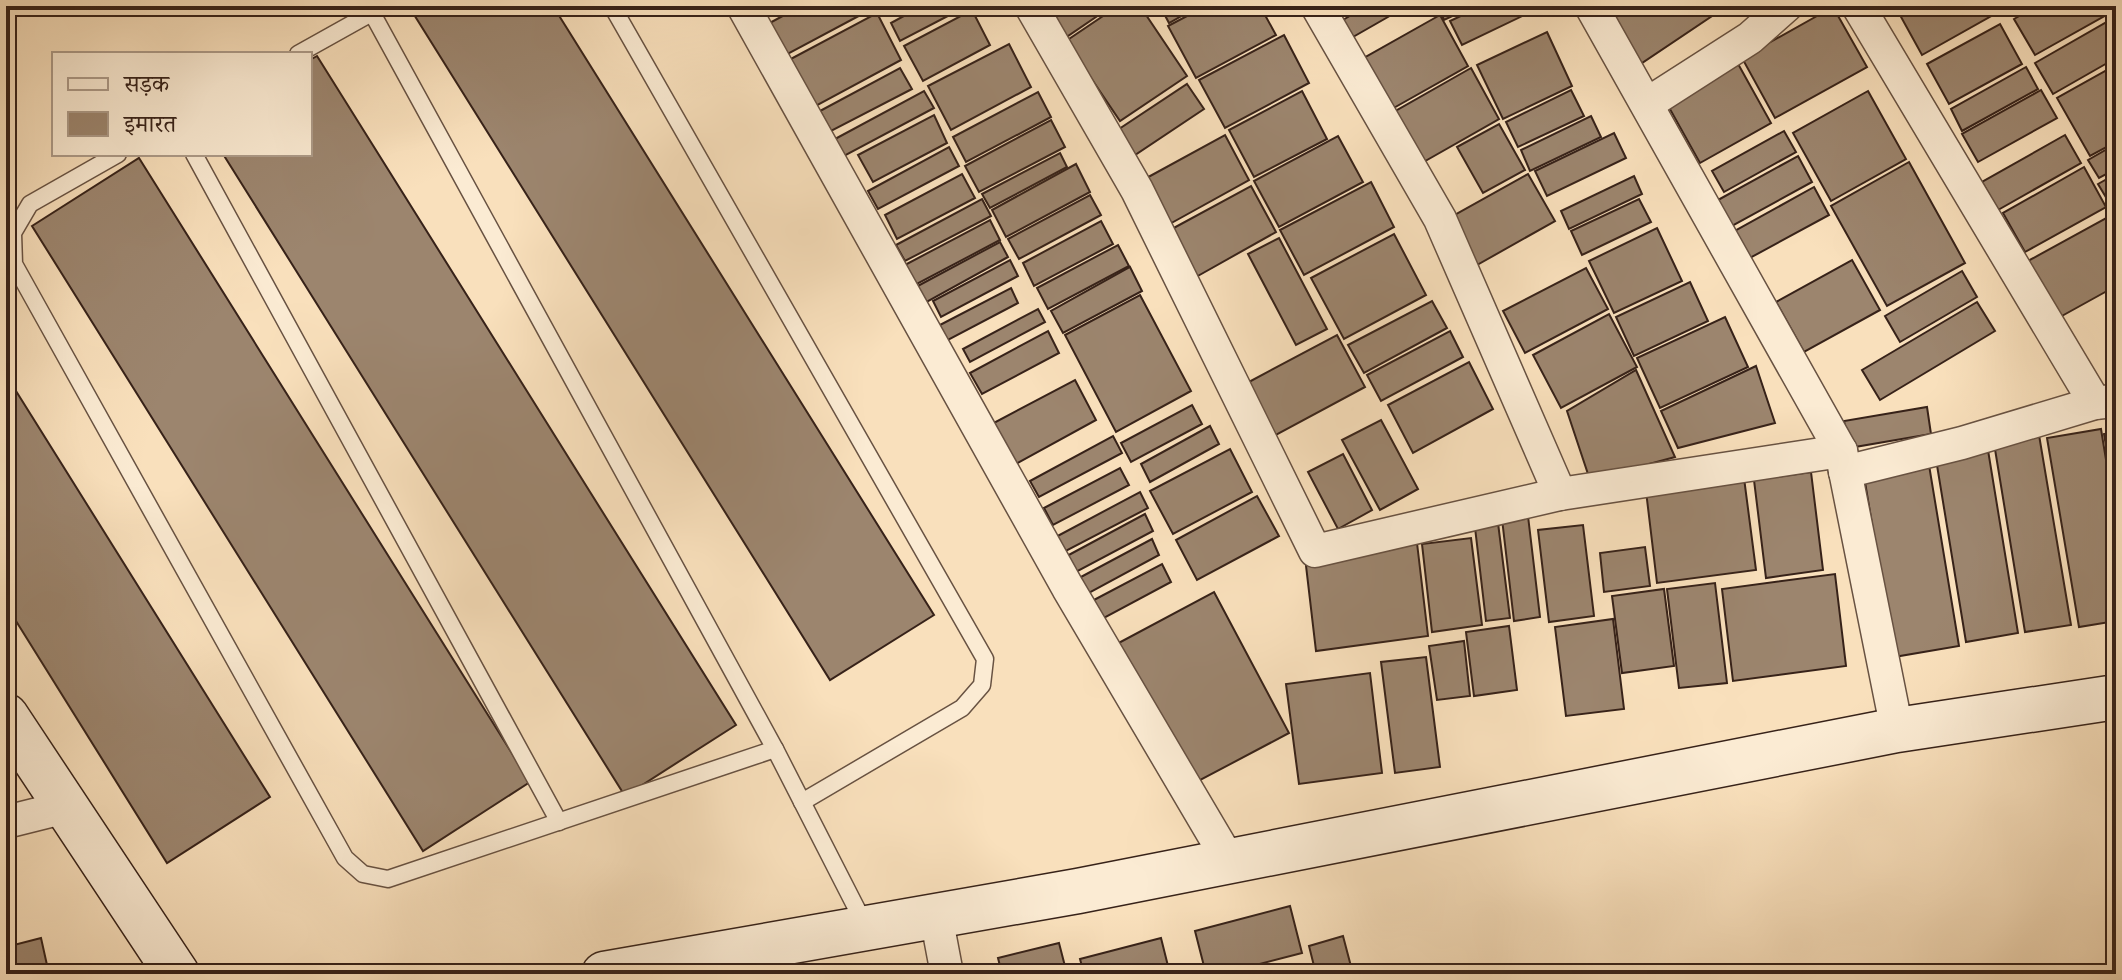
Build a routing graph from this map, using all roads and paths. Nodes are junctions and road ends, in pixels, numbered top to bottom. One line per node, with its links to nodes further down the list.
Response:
1 (612, 6): 20 (lane)
2 (743, 6): 24 (street)
3 (1031, 6): 15 (street)
4 (1317, 6): 15 (street)
5 (1591, 6): 10 (street)
6 (1786, 6): 10 (street)
7 (1858, 6): 13 (street)
8 (378, 10): 9 (lane); 19 (lane)
9 (302, 52)
10 (1647, 104): 14 (street)
11 (114, 156): 23 (lane)
12 (195, 156): 23 (lane)
13 (2106, 402): 14 (street)
14 (1843, 461): 15 (street); 18 (street)
15 (1560, 494)
16 (2116, 697): 18 (street)
17 (6, 716): 21 (street)
18 (1897, 730): 24 (street)
19 (775, 749): 20 (lane); 23 (lane)
20 (802, 802): 26 (lane)
21 (66, 807): 22 (street); 28 (street)
22 (6, 822)
23 (559, 822)
24 (1229, 861): 25 (street)
25 (936, 916): 26 (street); 30 (street)
26 (866, 928): 27 (street)
27 (723, 964): 29 (street)
28 (177, 974)
29 (604, 974)
30 (947, 974)

